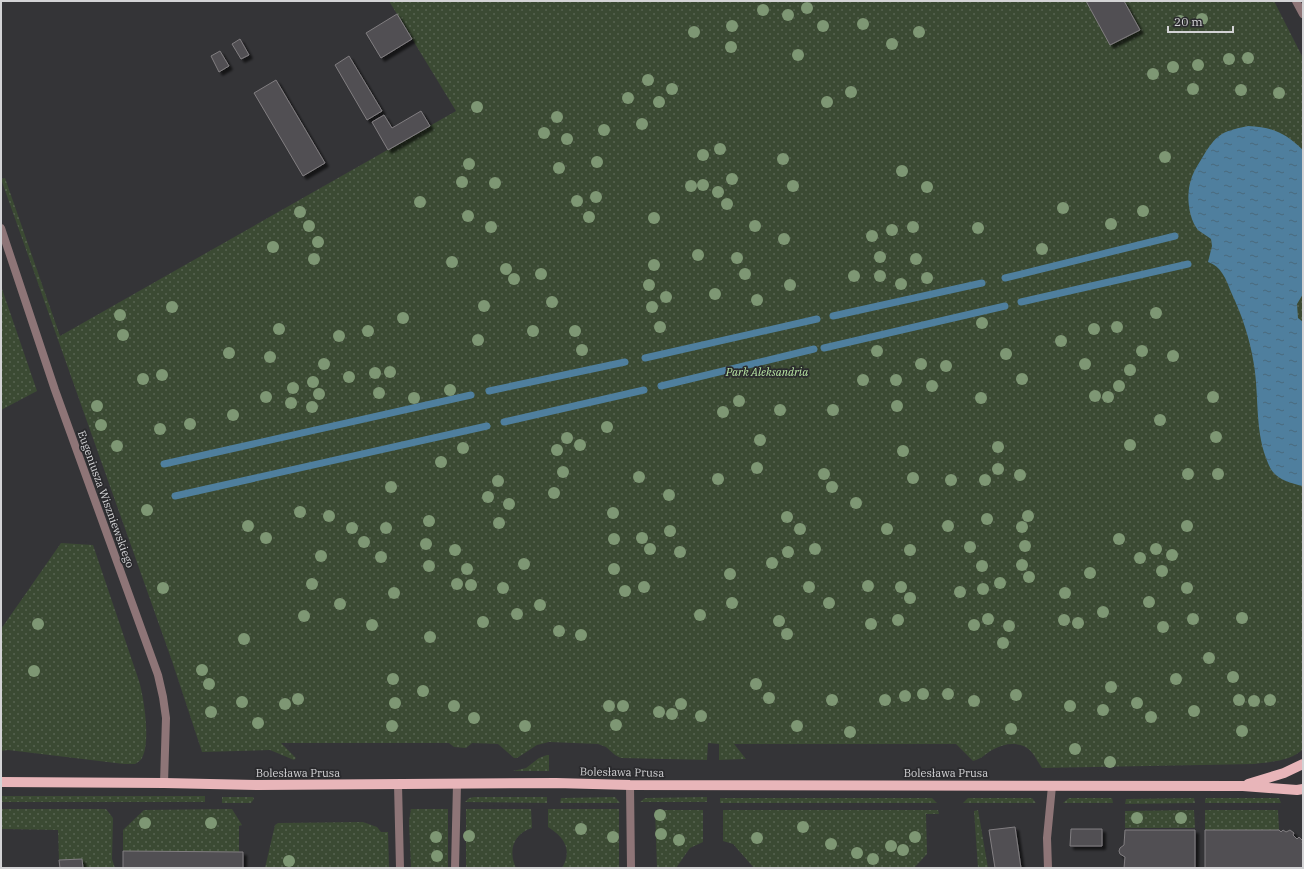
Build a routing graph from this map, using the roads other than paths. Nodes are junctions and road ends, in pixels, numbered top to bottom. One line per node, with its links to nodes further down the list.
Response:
1 (1296, 1): 2 (street)
2 (1303, 14)
3 (1, 228): 6 (street, Eugeniusza Wiszniewskiego)
4 (1303, 764): 11 (main road, Bolesława Prusa)
5 (1, 782): 6 (main road, Bolesława Prusa)
6 (164, 783): 7 (main road, Bolesława Prusa)
7 (398, 784): 8 (main road, Bolesława Prusa); 13 (street)
8 (457, 784): 9 (main road, Bolesława Prusa); 14 (street)
9 (630, 784): 10 (main road, Bolesława Prusa); 15 (street)
10 (1052, 786): 11 (main road, Bolesława Prusa); 16 (street)
11 (1243, 786): 12 (main road, Bolesława Prusa)
12 (1303, 789)
13 (400, 868)
14 (455, 868)
15 (631, 868)
16 (1048, 868)

